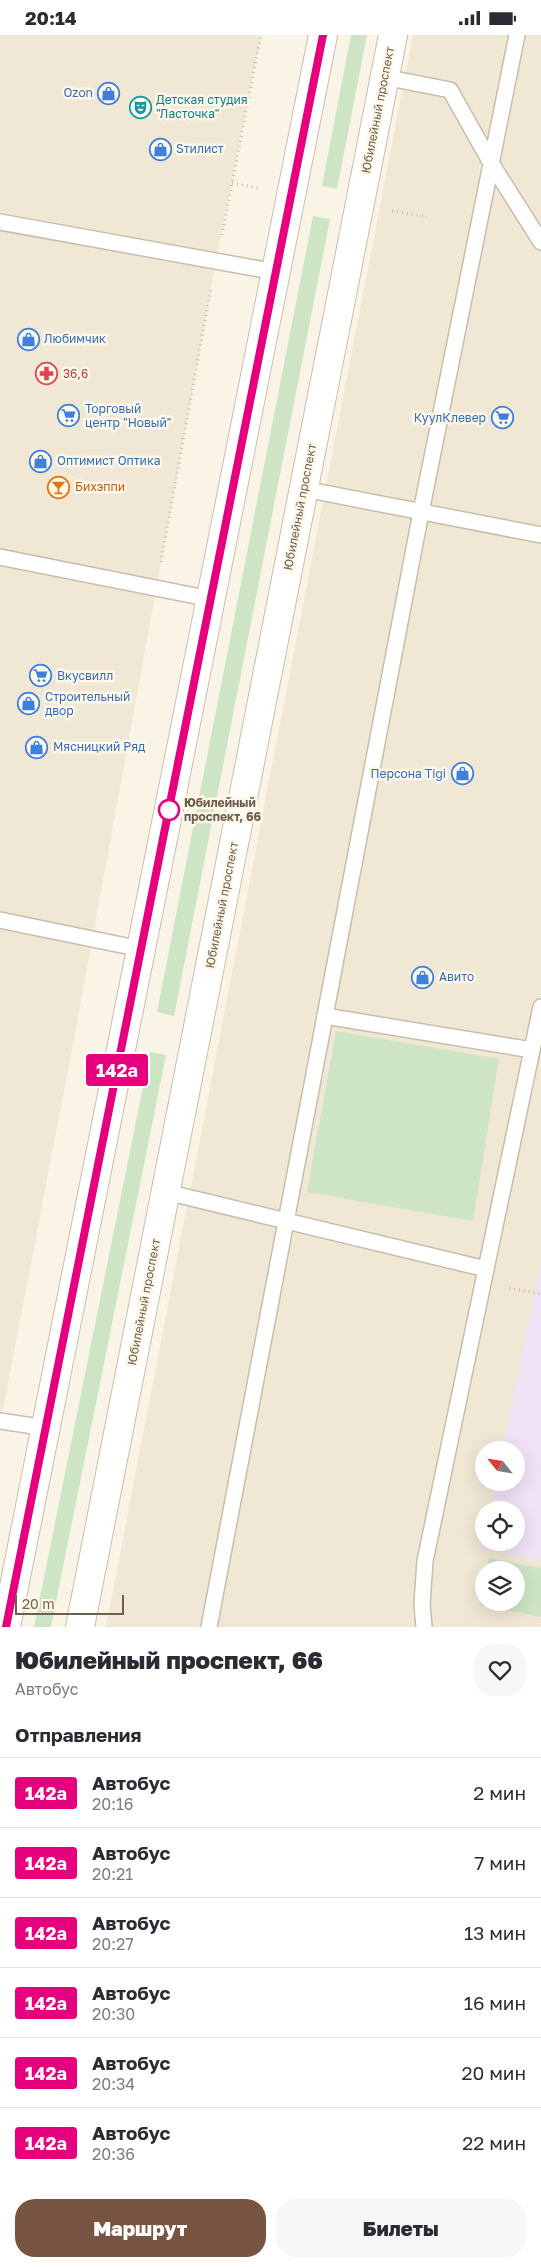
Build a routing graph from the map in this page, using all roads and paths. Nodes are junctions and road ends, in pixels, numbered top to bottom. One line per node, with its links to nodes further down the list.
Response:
1 (261, 35): 9 (path)
2 (323, 35): 10 (street)
3 (393, 35): 5 (street, Юбилейный проспект)
4 (517, 35): 6 (lane)
5 (384, 77): 6 (lane); 11 (street, Юбилейный проспект)
6 (491, 163): 8 (lane); 12 (lane)
7 (0, 222): 9 (lane)
8 (541, 241)
9 (216, 261): 10 (lane); 15 (path)
10 (276, 272): 16 (street)
11 (304, 489): 12 (lane); 22 (street, Юбилейный проспект)
12 (421, 512): 13 (lane); 20 (lane)
13 (541, 535)
14 (0, 557): 15 (lane)
15 (156, 587): 16 (lane)
16 (211, 599): 18 (street)
17 (0, 920): 18 (lane)
18 (141, 949): 28 (street)
19 (541, 1007): 21 (lane)
20 (325, 1016): 21 (lane); 23 (lane)
21 (532, 1050): 24 (lane)
22 (166, 1192): 23 (lane); 30 (street, Юбилейный проспект)
23 (285, 1222): 24 (lane); 31 (lane)
24 (486, 1269): 32 (lane)
25 (534, 1293): 26 (path)
26 (541, 1294)
27 (0, 1421): 28 (lane)
28 (46, 1428): 29 (street)
29 (6, 1627)
30 (80, 1627)
31 (209, 1627)
32 (424, 1627)

